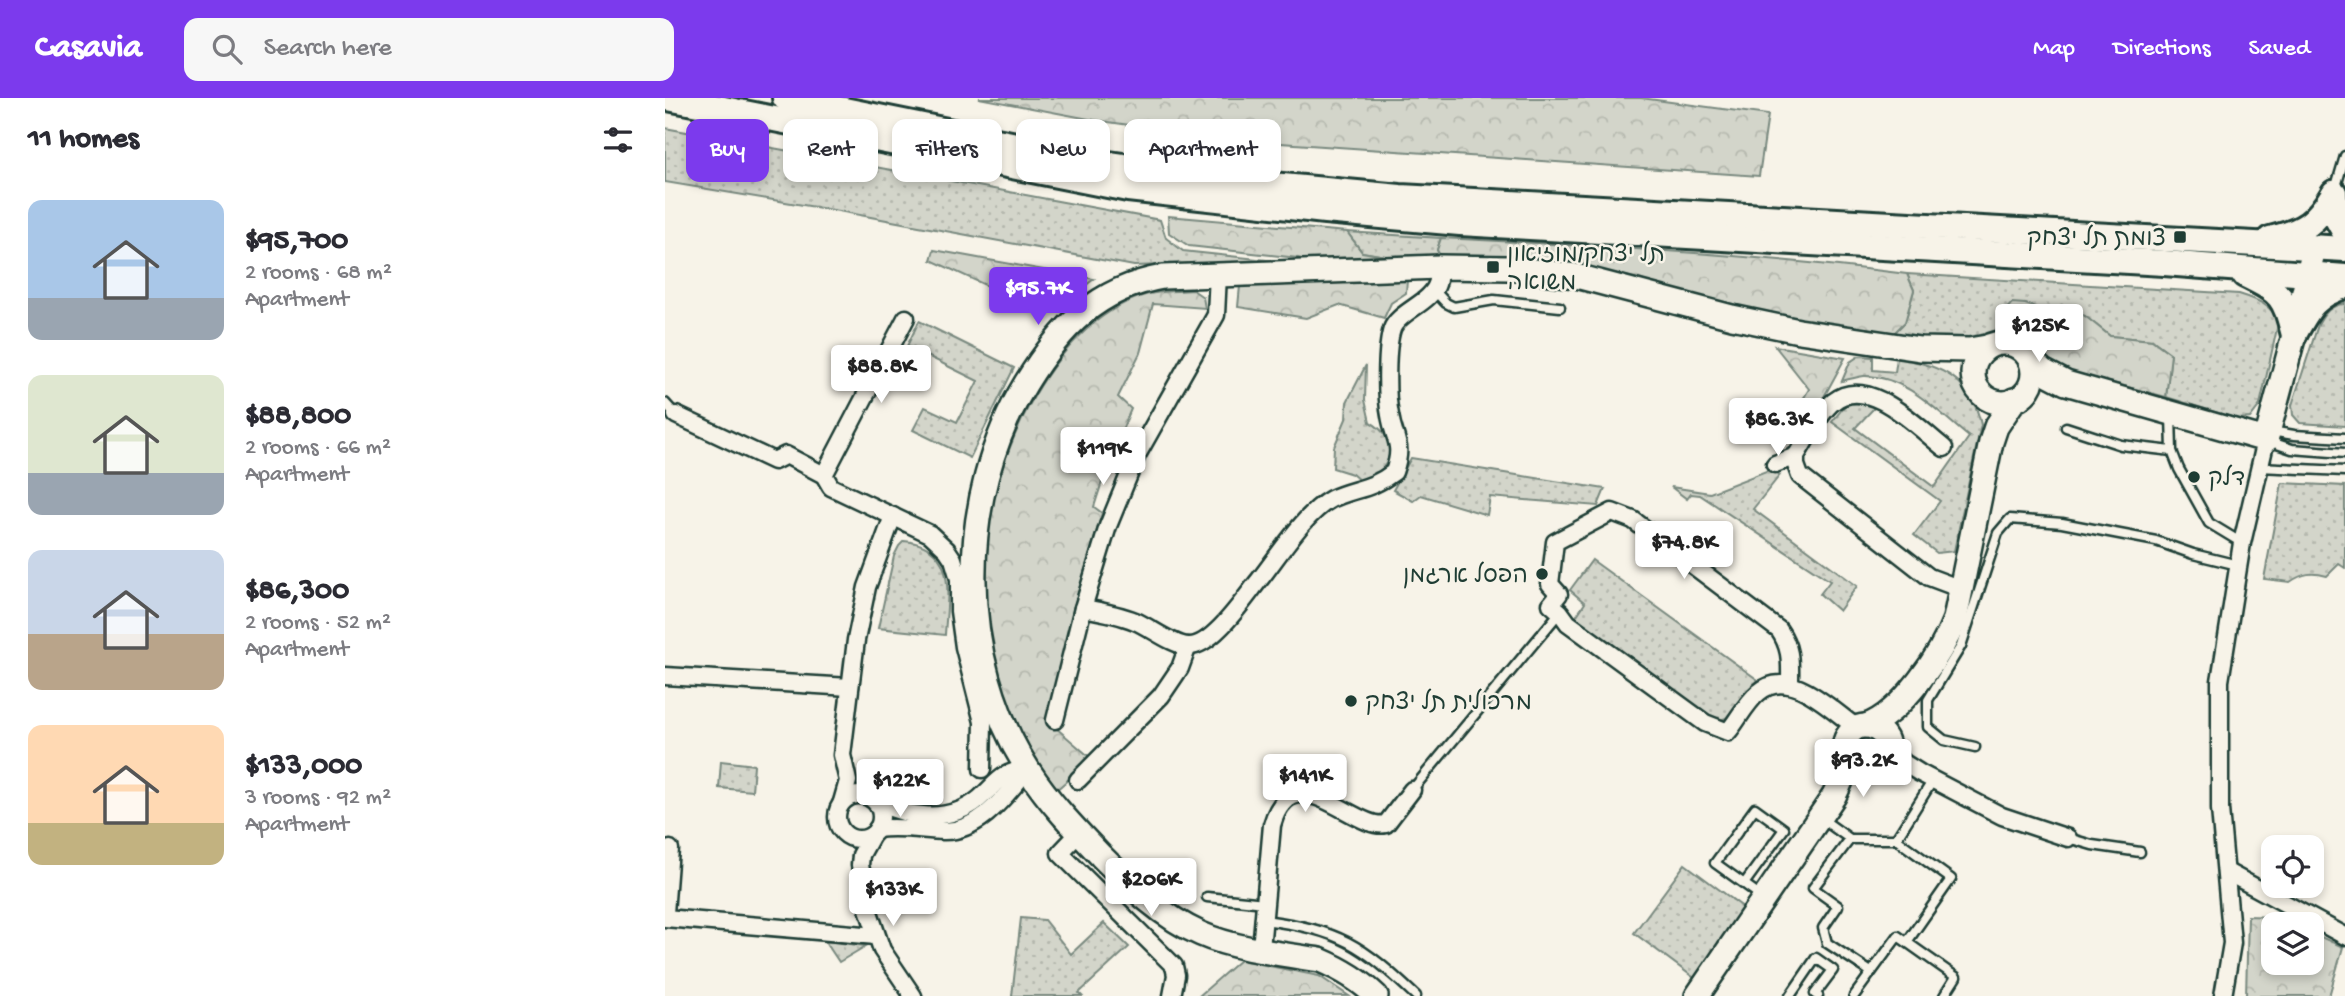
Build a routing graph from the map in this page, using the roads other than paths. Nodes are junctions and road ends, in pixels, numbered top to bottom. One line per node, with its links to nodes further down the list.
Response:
1 (668, 98): 3 (main road)
2 (785, 98): 7 (main road)
3 (706, 102): 10 (main road)
4 (2345, 156): 5 (lane)
5 (2334, 192): 6 (main road); 7 (main road)
6 (2345, 233)
7 (2243, 244): 8 (main road)
8 (2314, 248): 9 (main road); 12 (street)
9 (2345, 249)
10 (2231, 269): 12 (main road); 18 (main road)
11 (1218, 274): 14 (street); 43 (street); 56 (street)
12 (2307, 275): 13 (main road); 18 (street)
13 (2345, 277)
14 (1436, 278): 16 (lane); 20 (street); 45 (street)
15 (2345, 286): 18 (main road)
16 (1560, 307)
17 (906, 318): 38 (street)
18 (2294, 335): 28 (street)
19 (1987, 347): 20 (street); 21 (street); 23 (street)
20 (1920, 349): 23 (street)
21 (2030, 359): 22 (street); 24 (street)
22 (2066, 383): 24 (street); 26 (street)
23 (1980, 390): 24 (street); 30 (street)
24 (2019, 397): 30 (street)
25 (671, 409): 38 (street)
26 (2171, 412): 28 (street); 32 (lane)
27 (2066, 427): 32 (lane)
28 (2267, 435): 29 (lane); 33 (lane); 36 (street)
29 (2345, 438)
30 (1991, 442): 42 (street)
31 (1944, 448): 34 (street)
32 (2172, 451): 40 (lane)
33 (2345, 453)
34 (1796, 456): 35 (street); 42 (street)
35 (1775, 464)
36 (2259, 467): 37 (lane); 40 (street)
37 (2345, 471)
38 (824, 475): 39 (street)
39 (893, 516): 48 (street); 55 (street)
40 (2242, 542): 41 (street)
41 (2238, 565): 53 (lane); 75 (street)
42 (1961, 589): 49 (street)
43 (1083, 607): 45 (street); 50 (street)
44 (1560, 612): 47 (street); 47 (street); 61 (lane)
45 (1188, 646): 60 (street)
46 (665, 676): 48 (street)
47 (1790, 684): 51 (street)
48 (850, 687): 58 (street)
49 (1896, 708): 51 (street); 52 (street)
50 (1055, 720)
51 (1861, 727): 52 (street); 54 (street)
52 (1887, 743): 57 (street); 59 (street)
53 (1975, 747)
54 (1846, 757): 57 (street); 62 (street)
55 (982, 769)
56 (1028, 769): 63 (street); 66 (street); 67 (street)
57 (1870, 769): 59 (street); 62 (street)
58 (845, 772): 63 (street); 64 (street)
59 (1926, 777): 69 (street); 71 (lane)
60 (1078, 780)
61 (1412, 790): 79 (street)
62 (1834, 796): 65 (street)
63 (872, 799): 64 (street); 66 (street)
64 (842, 802): 68 (street)
65 (1819, 817): 70 (lane); 78 (street)
66 (874, 832): 68 (street); 74 (street)
67 (1080, 833): 85 (street); 88 (street)
68 (846, 835): 74 (street)
69 (2068, 838): 73 (lane)
70 (1850, 839): 71 (lane); 86 (lane)
71 (1896, 839): 84 (lane)
72 (670, 849): 80 (street)
73 (2140, 852)
74 (860, 864): 82 (street)
75 (2227, 872): 83 (street); 96 (street)
76 (1744, 884): 76 (lane); 78 (lane)
77 (1207, 897): 79 (lane)
78 (1764, 898): 91 (street)
79 (1265, 903): 81 (street)
80 (665, 915): 82 (street)
81 (1263, 920): 85 (street); 90 (lane)
82 (876, 936): 87 (street)
83 (2345, 936)
84 (1907, 942): 86 (lane); 95 (lane)
85 (1261, 949): 89 (street)
86 (1871, 972): 94 (lane)
87 (913, 996)
88 (1172, 996)
89 (1375, 996)
90 (1416, 996)
91 (1697, 996)
92 (1790, 996): 93 (lane)
93 (1818, 996)
94 (1854, 996)
95 (1944, 996)
96 (2223, 996)

